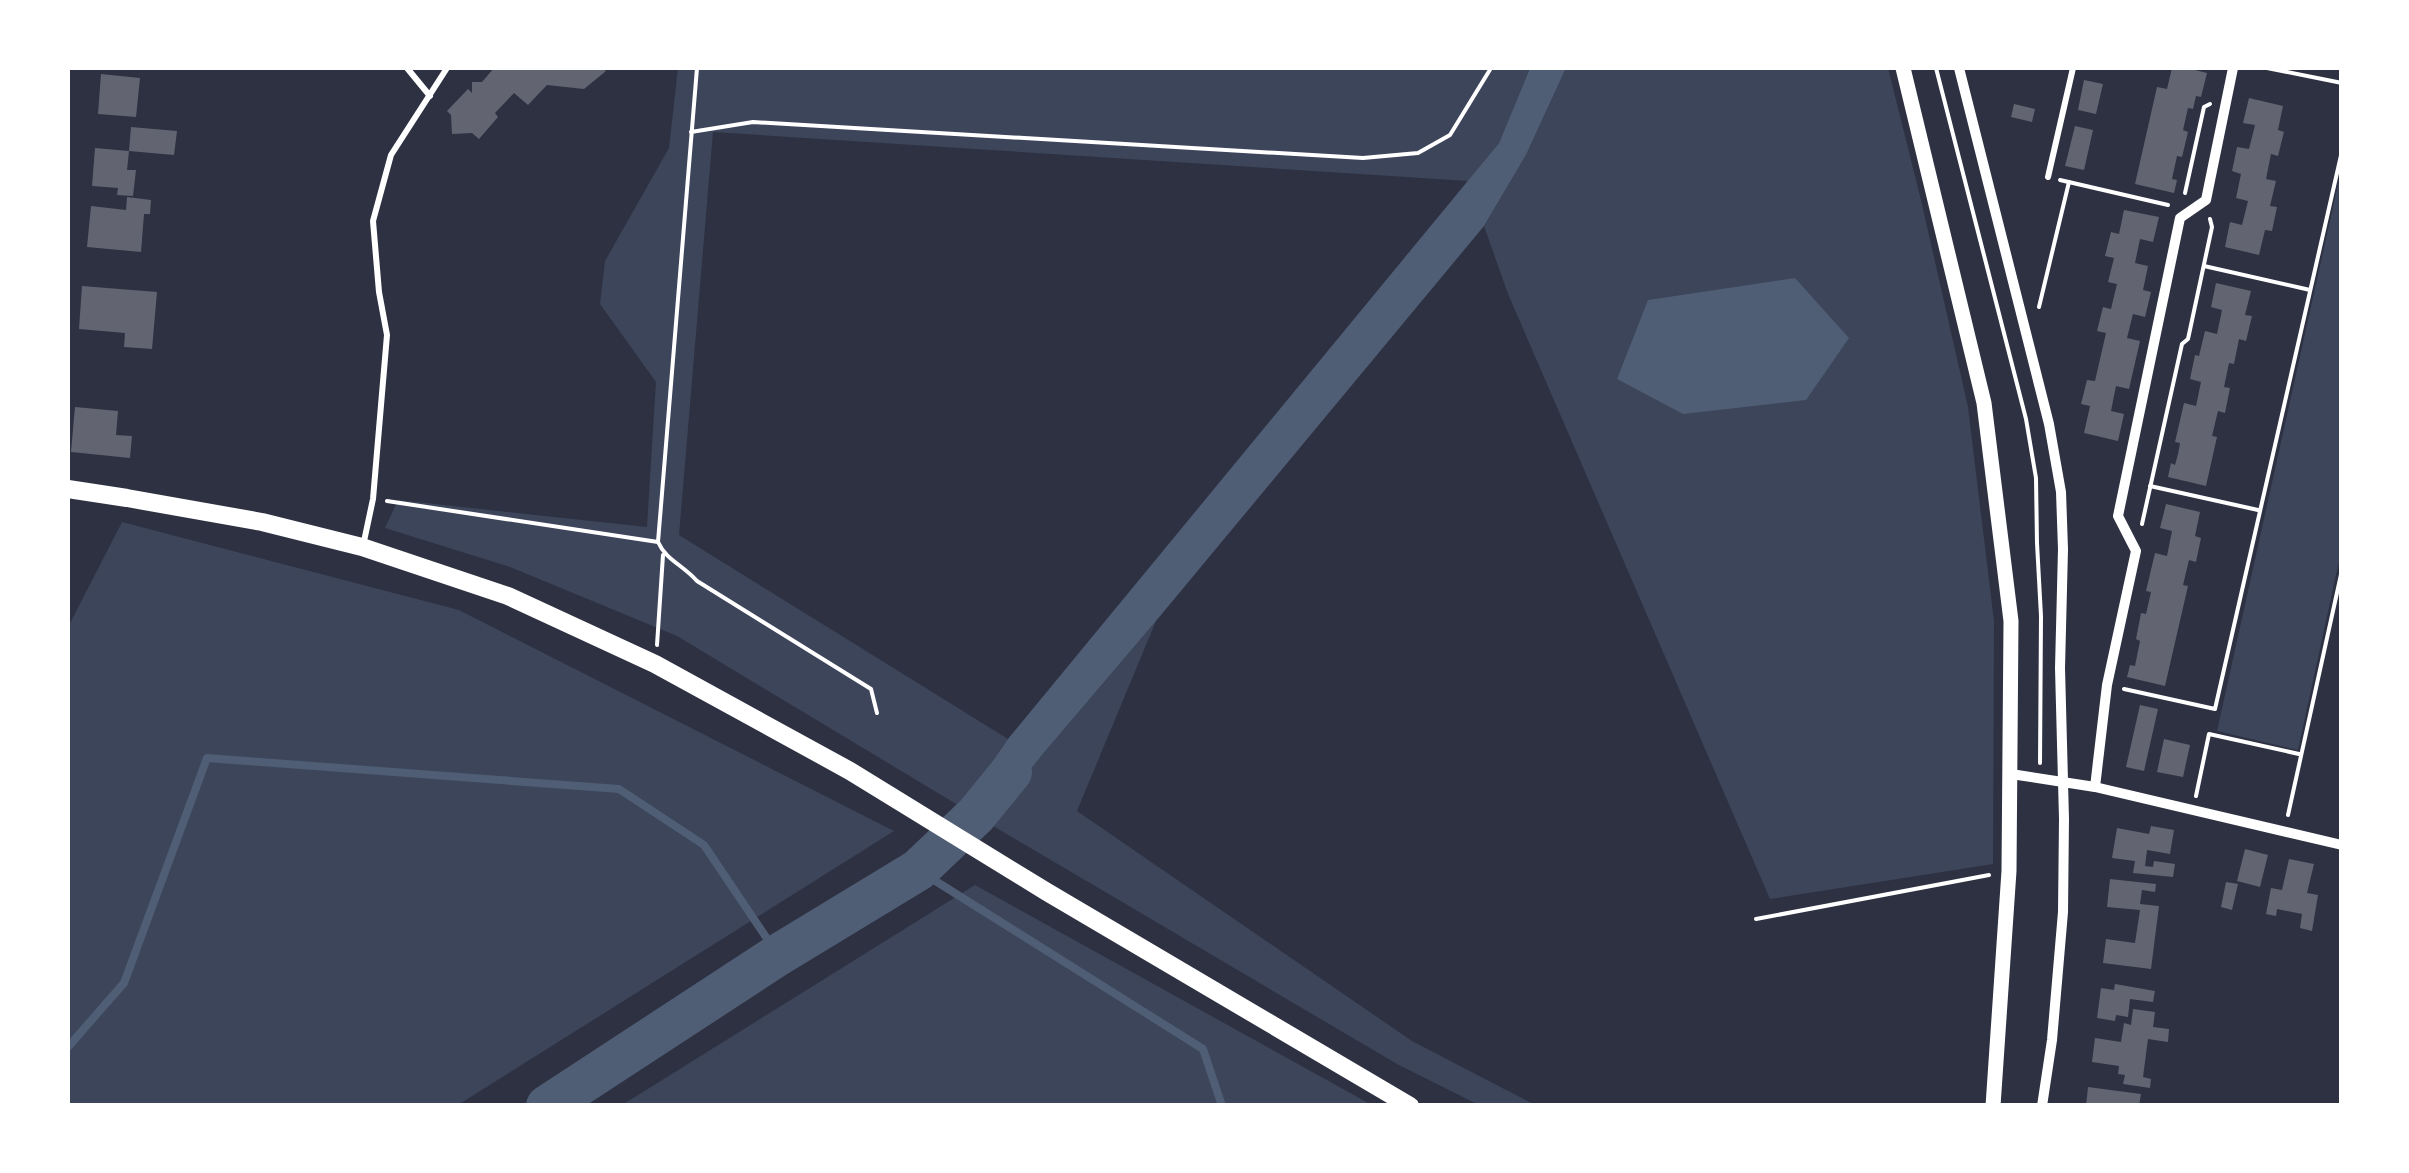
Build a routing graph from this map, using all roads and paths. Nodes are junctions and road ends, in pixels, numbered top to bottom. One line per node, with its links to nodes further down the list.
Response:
1 (407, 68): 13 (lane)
2 (448, 68): 13 (lane)
3 (697, 68): 14 (path)
4 (1491, 68): 14 (path)
5 (1903, 68): 35 (street)
6 (1936, 68): 36 (path)
7 (1959, 68): 37 (street)
8 (2073, 68): 16 (lane)
9 (2234, 68): 12 (street)
10 (2267, 68): 11 (path)
11 (2342, 82)
12 (2228, 93): 17 (path); 18 (street)
13 (430, 96): 24 (lane)
14 (692, 132): 26 (path)
15 (2342, 151): 20 (path)
16 (2048, 178): 17 (path)
17 (2068, 182): 21 (path)
18 (2206, 200): 19 (path); 28 (street)
19 (2204, 266): 20 (path); 22 (path)
20 (2310, 290): 25 (path)
21 (2039, 307)
22 (2150, 486): 25 (path); 28 (path)
23 (68, 489): 27 (main road)
24 (373, 499): 26 (path); 27 (lane)
25 (2260, 510): 32 (path)
26 (658, 542): 29 (path)
27 (362, 547): 31 (main road)
28 (2136, 551): 32 (street)
29 (664, 555): 31 (path); 33 (path)
30 (2342, 570): 34 (path)
31 (655, 664): 44 (main road)
32 (2107, 685): 38 (street)
33 (877, 713)
34 (2301, 754): 39 (path); 40 (path)
35 (2011, 774): 36 (street); 42 (street)
36 (2040, 778): 37 (street)
37 (2064, 782): 38 (street); 46 (street)
38 (2094, 787): 39 (street)
39 (2192, 810): 40 (street)
40 (2284, 831): 41 (street)
41 (2342, 845)
42 (2008, 871): 43 (path); 45 (street)
43 (1756, 919)
44 (1410, 1106)
45 (1993, 1106)
46 (2042, 1106)

